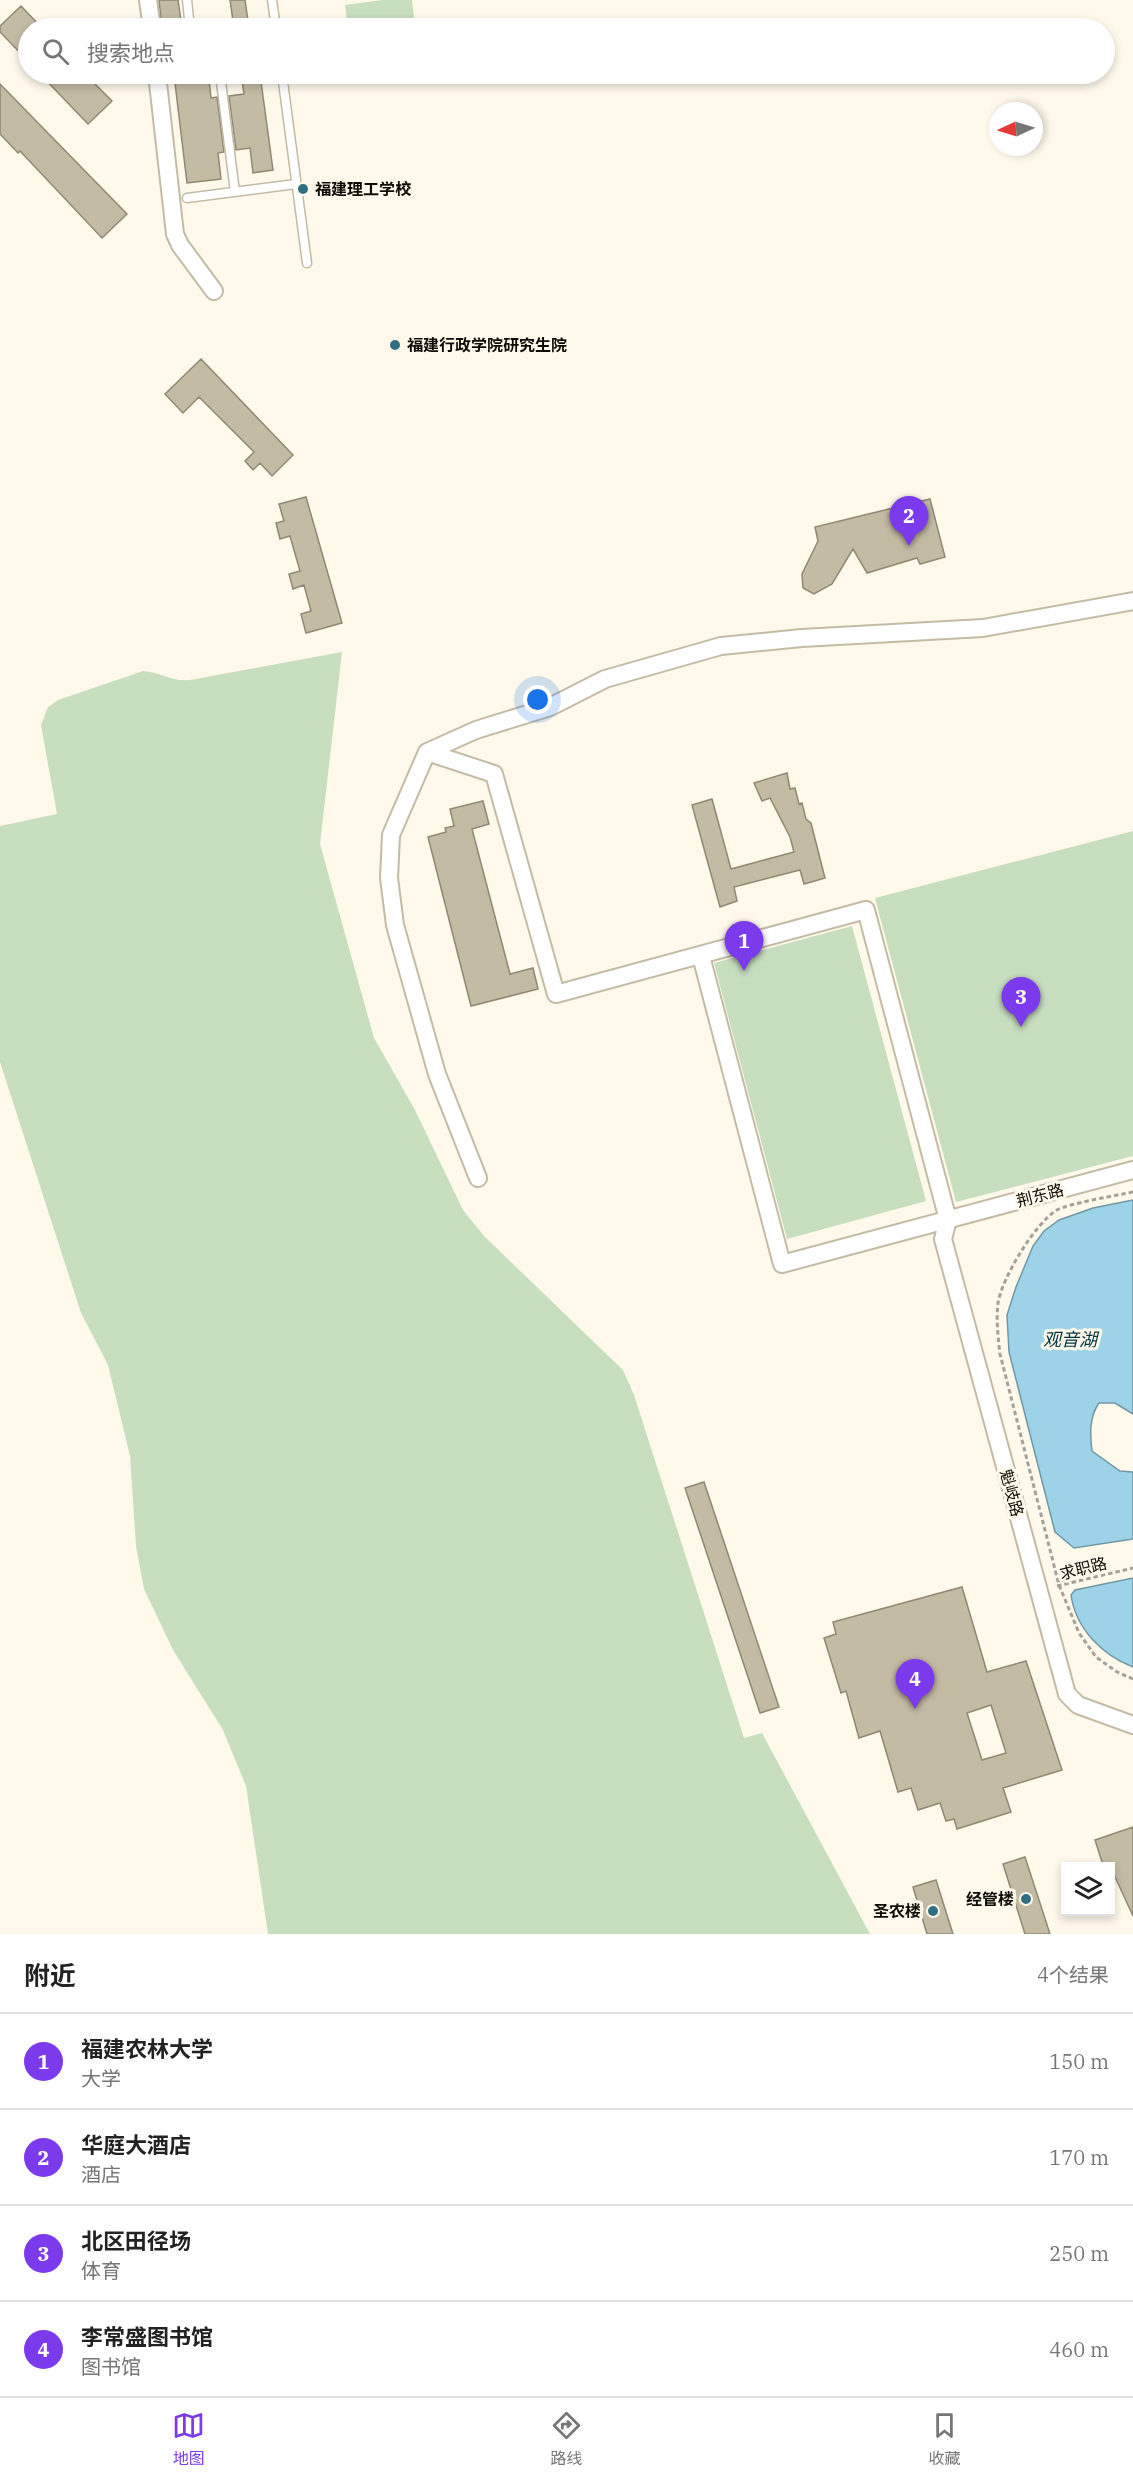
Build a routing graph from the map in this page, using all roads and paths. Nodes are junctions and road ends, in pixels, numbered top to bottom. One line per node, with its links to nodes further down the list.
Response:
1 (148, 0): 4 (street)
2 (187, 0): 5 (lane)
3 (272, 0): 6 (lane)
4 (151, 18)
5 (189, 18)
6 (275, 18)
7 (158, 84): 14 (street)
8 (221, 84): 11 (lane)
9 (283, 84): 10 (lane)
10 (296, 183): 11 (lane); 13 (lane)
11 (235, 192): 12 (lane)
12 (187, 198)
13 (307, 263)
14 (214, 291)
15 (1133, 601): 16 (street)
16 (427, 752): 17 (street); 19 (street)
17 (700, 956): 21 (street, 荆东路); 21 (street, 魁岐路)
18 (1133, 1170): 21 (street, 荆东路)
19 (478, 1178)
20 (1133, 1192): 23 (path)
21 (948, 1220): 24 (street, 魁岐路)
22 (1133, 1568): 23 (path, 求职路)
23 (1059, 1585): 24 (path, 求职路); 25 (path)
24 (1038, 1592): 26 (street, 魁岐路)
25 (1133, 1679)
26 (1133, 1725)

